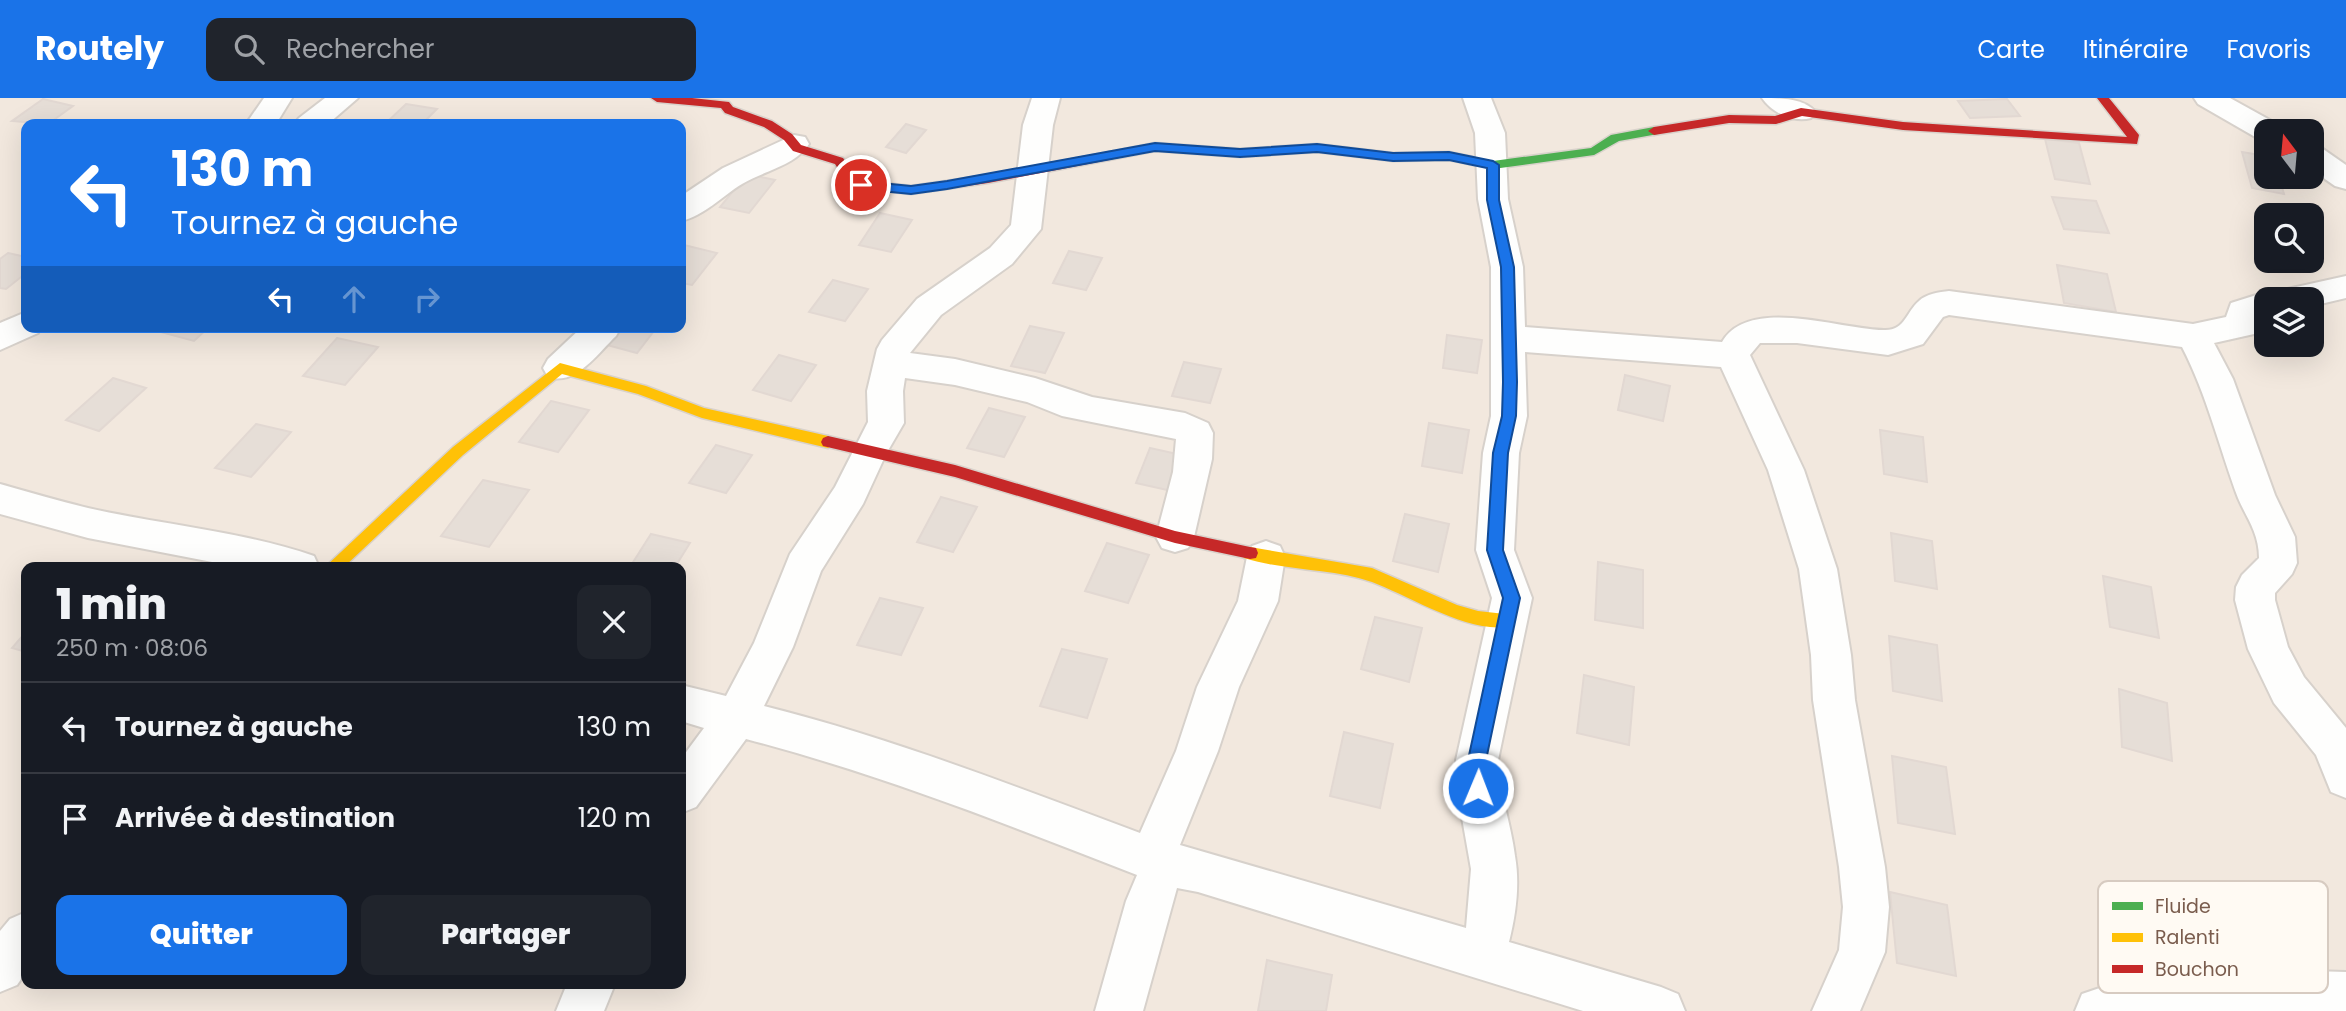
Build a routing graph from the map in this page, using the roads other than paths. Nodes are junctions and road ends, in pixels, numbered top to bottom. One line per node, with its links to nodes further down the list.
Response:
1 (278, 98): 11 (street)
2 (344, 98): 12 (street)
3 (657, 98): 9 (street)
4 (1046, 98): 17 (street)
5 (1477, 98): 16 (street)
6 (1776, 98): 10 (street)
7 (2104, 98): 10 (street)
8 (2208, 98): 13 (street)
9 (728, 102): 14 (street)
10 (1801, 112): 16 (street)
11 (264, 119)
12 (316, 119)
13 (2254, 124)
14 (794, 144): 17 (street); 19 (street)
15 (2324, 164): 18 (street)
16 (1493, 165): 17 (street); 27 (street)
17 (1032, 169): 29 (street)
18 (2346, 178)
19 (686, 208)
20 (2346, 287): 21 (street)
21 (2324, 292)
22 (2254, 308): 25 (street)
23 (21, 327): 26 (street)
24 (598, 333): 30 (street)
25 (2193, 337): 28 (street); 40 (street)
26 (0, 338)
27 (1508, 338): 28 (street); 37 (street)
28 (1733, 355): 53 (street)
29 (892, 363): 31 (street); 33 (street)
30 (560, 368): 31 (street); 36 (street)
31 (869, 451): 33 (street); 39 (street)
32 (0, 499): 35 (street)
33 (1175, 537): 34 (street)
34 (1266, 557): 37 (street); 42 (street)
35 (280, 562)
36 (338, 562)
37 (1508, 620): 44 (street)
38 (686, 704): 39 (street)
39 (736, 719): 41 (street); 42 (street)
40 (2346, 778)
41 (686, 786)
42 (1158, 861): 44 (street); 51 (street)
43 (21, 941): 45 (street)
44 (1482, 958): 52 (street)
45 (0, 968)
46 (589, 989): 50 (street)
47 (2169, 993): 54 (street)
48 (2246, 993): 49 (street)
49 (2346, 996)
50 (580, 1011)
51 (1119, 1011)
52 (1661, 1011)
53 (1836, 1011)
54 (2099, 1011)

